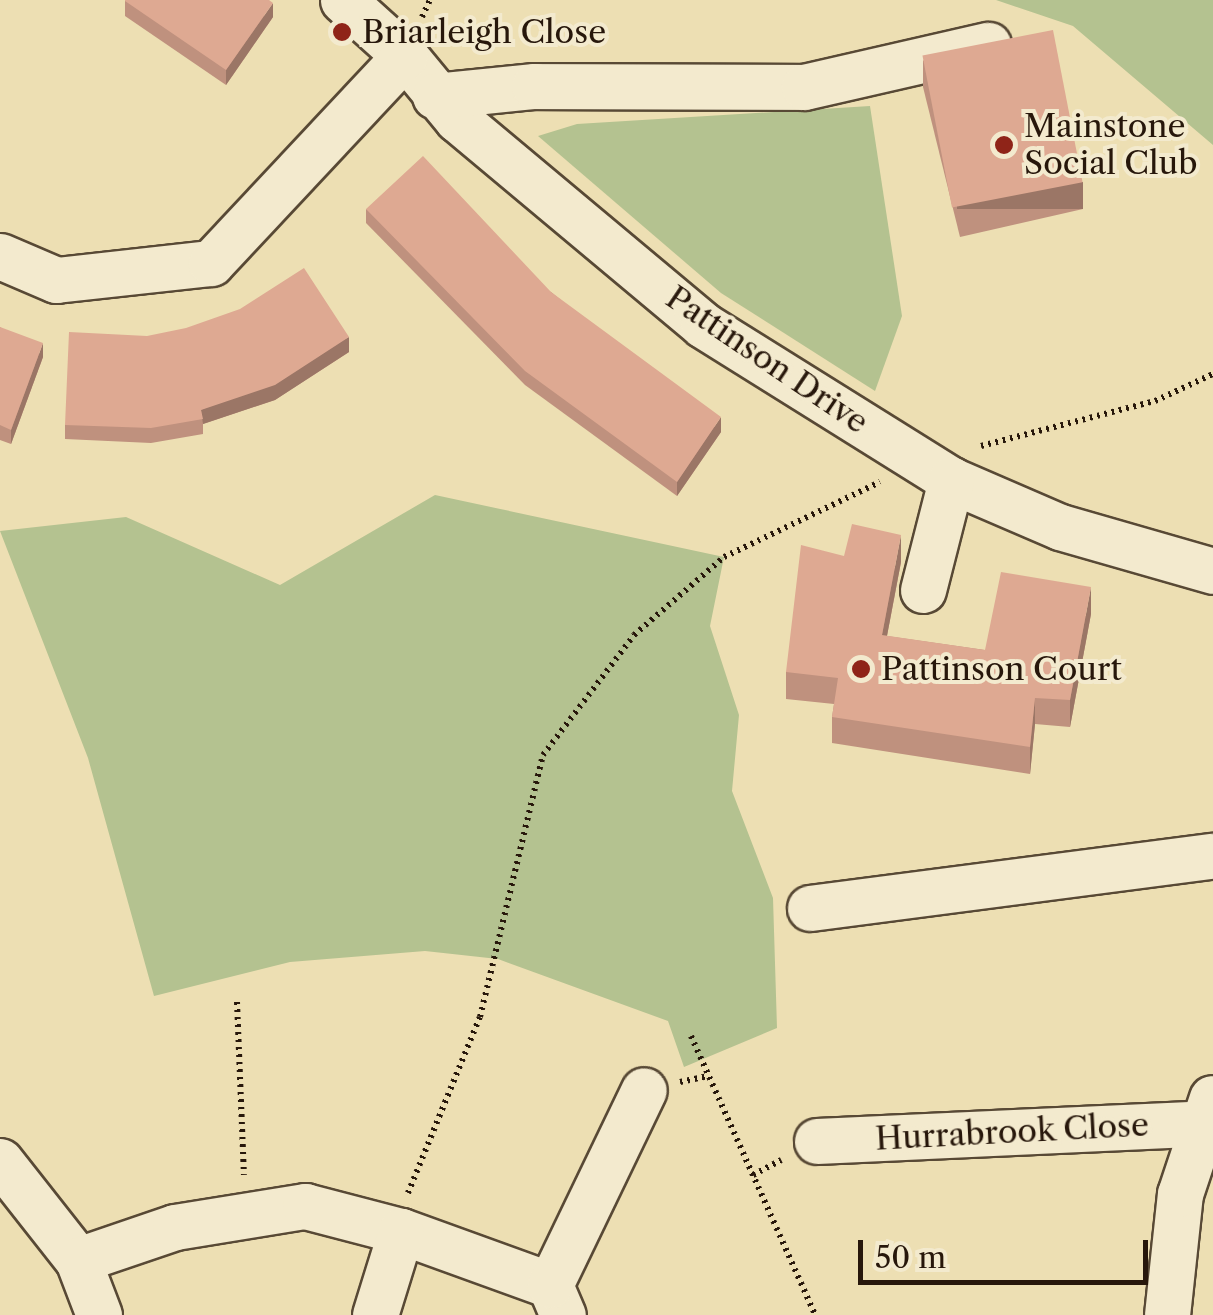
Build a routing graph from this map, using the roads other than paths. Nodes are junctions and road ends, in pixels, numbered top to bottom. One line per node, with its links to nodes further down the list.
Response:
1 (343, 0): 3 (street, Pattinson Drive)
2 (988, 44): 4 (street)
3 (406, 56): 4 (street, Pattinson Drive); 5 (street)
4 (435, 96): 6 (street, Pattinson Drive)
5 (0, 256)
6 (936, 471): 7 (street, Pattinson Drive); 8 (street)
7 (1213, 571)
8 (923, 590)
9 (1213, 856): 10 (street)
10 (810, 908)
11 (644, 1090): 17 (street)
12 (1210, 1108): 13 (street, Hurrabrook Close); 20 (street)
13 (818, 1141)
14 (0, 1161): 16 (street)
15 (397, 1230): 16 (street); 17 (street); 19 (street)
16 (78, 1260): 18 (street)
17 (556, 1300)
18 (99, 1315)
19 (375, 1315)
20 (1166, 1315)

